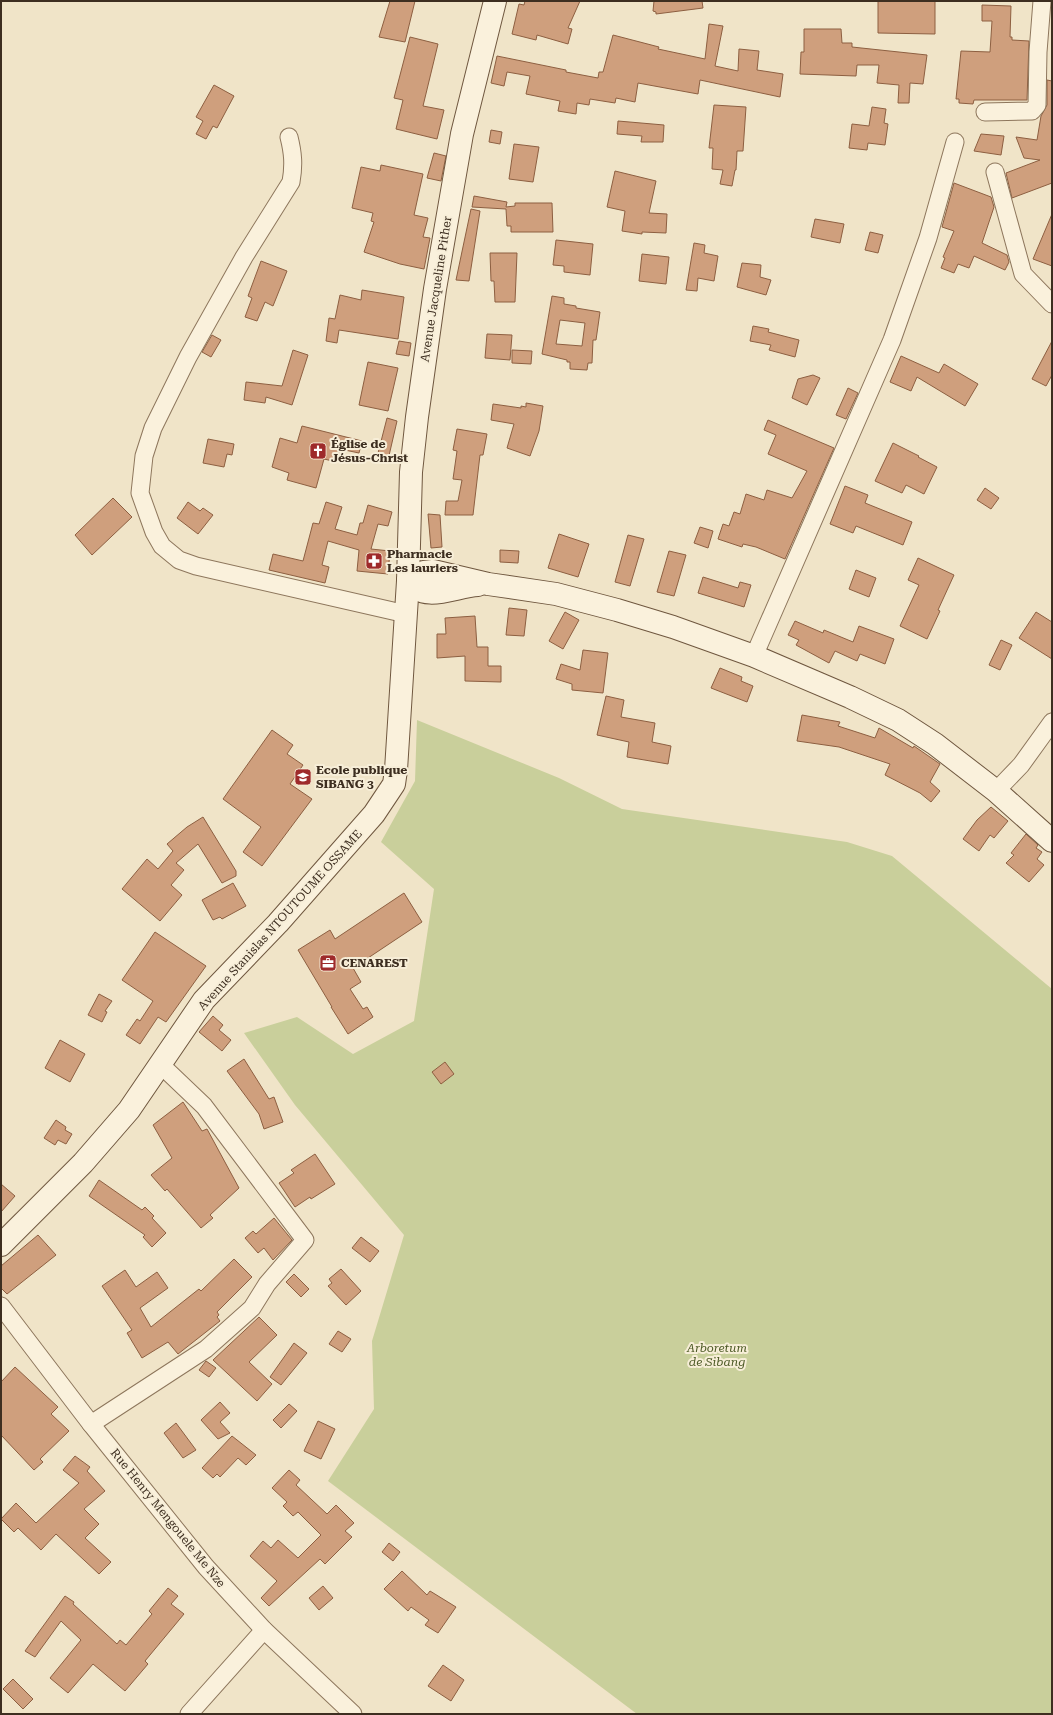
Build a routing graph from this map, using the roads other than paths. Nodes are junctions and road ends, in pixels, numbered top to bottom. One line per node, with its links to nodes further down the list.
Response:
1 (495, 1): 8 (street, Avenue Jacqueline Pither)
2 (1042, 1): 3 (street)
3 (985, 112)
4 (288, 137): 11 (street)
5 (955, 142): 13 (street)
6 (995, 172): 7 (street)
7 (1052, 304)
8 (409, 527): 9 (street, Avenue Jacqueline Pither); 10 (street)
9 (408, 581): 10 (street); 11 (street, Avenue Stanislas NTOUTOUME OSSAME)
10 (452, 582): 12 (street); 13 (street)
11 (406, 614): 12 (street, Avenue Stanislas NTOUTOUME OSSAME)
12 (404, 640): 17 (street, Avenue Stanislas NTOUTOUME OSSAME)
13 (754, 656): 15 (street)
14 (1052, 722): 15 (street)
15 (996, 791): 16 (street)
16 (1052, 841)
17 (161, 1065): 18 (street, Avenue Stanislas NTOUTOUME OSSAME); 20 (street)
18 (1, 1245)
19 (1, 1306): 20 (street, Rue Henry Mengouele Me Nze)
20 (91, 1424): 21 (street, Rue Henry Mengouele Me Nze)
21 (264, 1630): 22 (street); 23 (street, Rue Henry Mengouele Me Nze)
22 (189, 1714)
23 (353, 1714)

